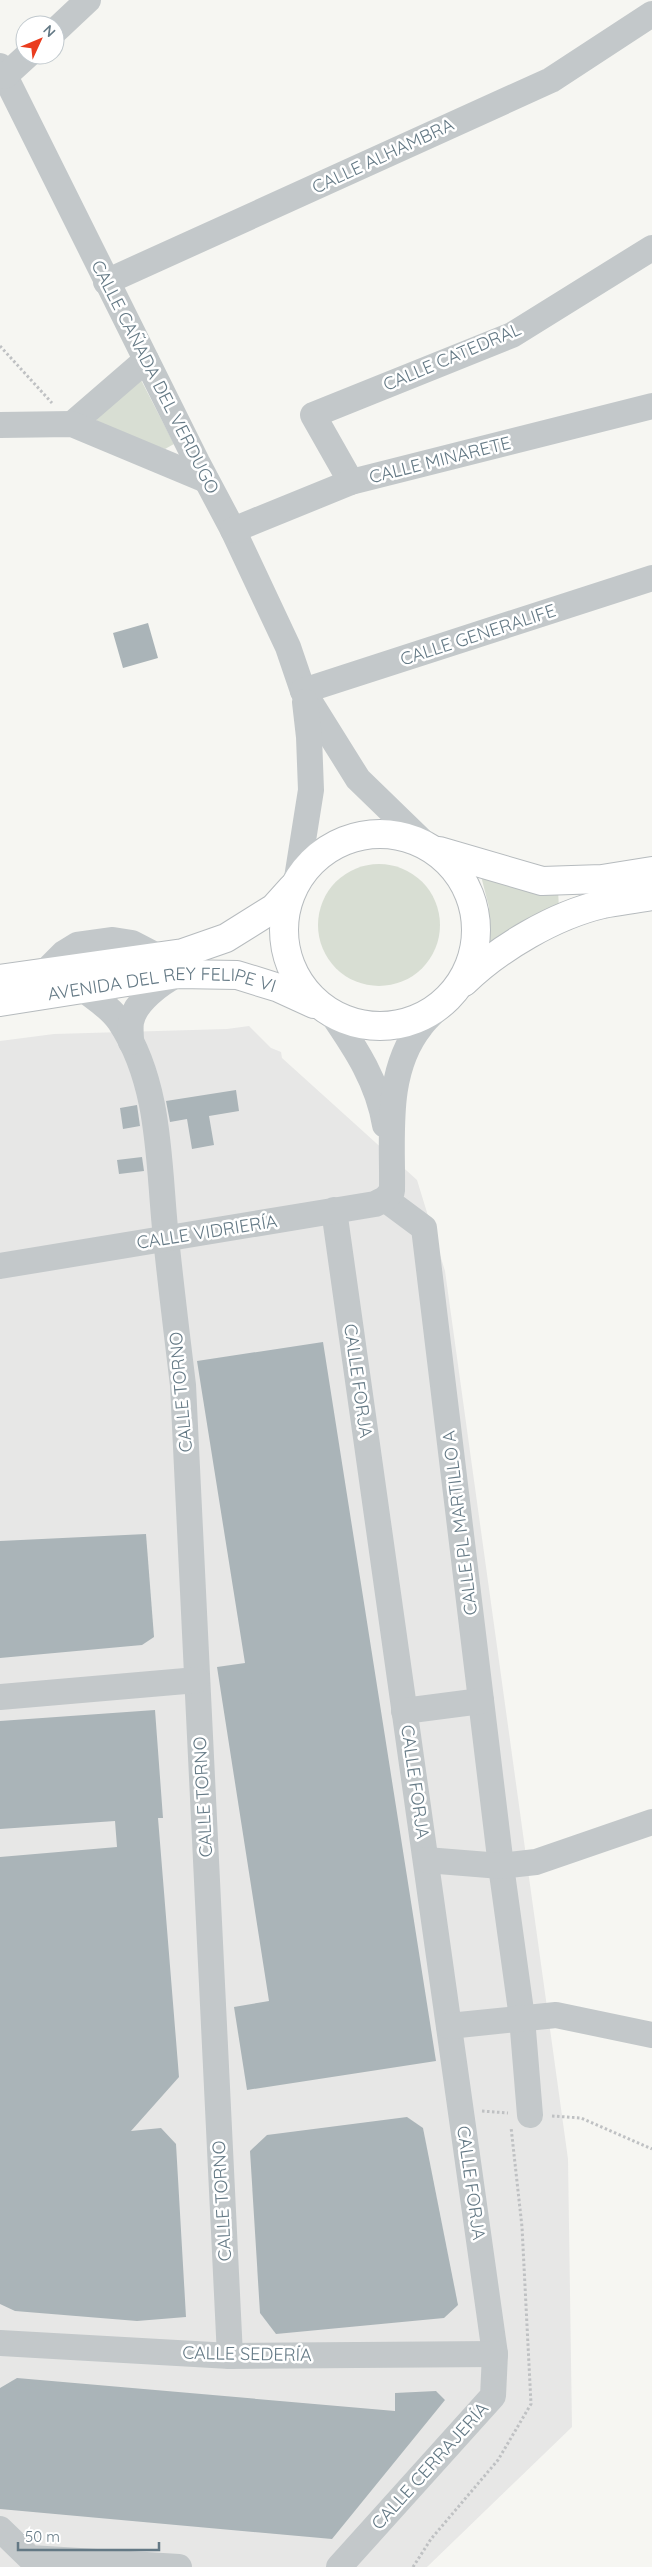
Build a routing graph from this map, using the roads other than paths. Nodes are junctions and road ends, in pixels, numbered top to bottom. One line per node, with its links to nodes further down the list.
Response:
1 (88, 0): 3 (street)
2 (652, 14): 7 (street, CALLE ALHAMBRA)
3 (65, 21)
4 (15, 63): 5 (street)
5 (2, 71): 7 (street, CALLE CAÑADA DEL VERDUGO)
6 (652, 248): 13 (street, CALLE CATEDRAL)
7 (106, 282): 8 (street, CALLE CAÑADA DEL VERDUGO)
8 (146, 360): 10 (street); 12 (street, CALLE CAÑADA DEL VERDUGO)
9 (652, 406): 13 (street, CALLE MINARETE)
10 (72, 424): 11 (street); 12 (street)
11 (0, 426)
12 (206, 480): 14 (street, CALLE CAÑADA DEL VERDUGO)
13 (351, 482): 14 (street, CALLE MINARETE)
14 (233, 530): 16 (street, CALLE CAÑADA DEL VERDUGO)
15 (652, 578): 16 (street, CALLE GENERALIFE)
16 (303, 691): 17 (street); 19 (street)
17 (429, 847): 18 (main road); 19 (main road, AVENIDA DEL REY FELIPE VI); 24 (main road)
18 (652, 871)
19 (295, 883): 22 (main road, AVENIDA DEL REY FELIPE VI); 26 (main road)
20 (652, 896): 24 (main road)
21 (178, 974): 23 (main road, AVENIDA DEL REY FELIPE VI); 26 (main road, AVENIDA DEL REY FELIPE VI); 27 (street)
22 (0, 979)
23 (83, 989): 25 (main road, AVENIDA DEL REY FELIPE VI); 27 (street)
24 (448, 998): 26 (main road, AVENIDA DEL REY FELIPE VI); 28 (street)
25 (0, 1002)
26 (326, 1010): 28 (street)
27 (131, 1042): 31 (street, CALLE TORNO)
28 (392, 1173): 29 (street)
29 (385, 1199): 30 (street, CALLE VIDRIERÍA); 35 (street, CALLE PL MARTILLO A)
30 (334, 1210): 31 (street, CALLE VIDRIERÍA); 36 (street, CALLE FORJA)
31 (166, 1239): 32 (street, CALLE VIDRIERÍA); 33 (street, CALLE TORNO)
32 (0, 1266)
33 (197, 1680): 34 (street); 46 (street, CALLE TORNO)
34 (0, 1697)
35 (481, 1701): 36 (street); 39 (street, CALLE PL MARTILLO A)
36 (404, 1711): 38 (street, CALLE FORJA)
37 (652, 1822): 39 (street)
38 (426, 1860): 39 (street); 41 (street, CALLE FORJA)
39 (501, 1866): 40 (street, CALLE PL MARTILLO A)
40 (522, 2018): 41 (street); 42 (street); 43 (street, CALLE PL MARTILLO A)
41 (449, 2026): 45 (street, CALLE FORJA)
42 (652, 2035)
43 (530, 2115)
44 (0, 2343): 46 (street, CALLE SEDERÍA)
45 (495, 2354): 46 (street, CALLE SEDERÍA); 49 (street, CALLE CERRAJERÍA)
46 (230, 2356)
47 (0, 2530): 48 (street)
48 (179, 2567)
49 (339, 2567)

